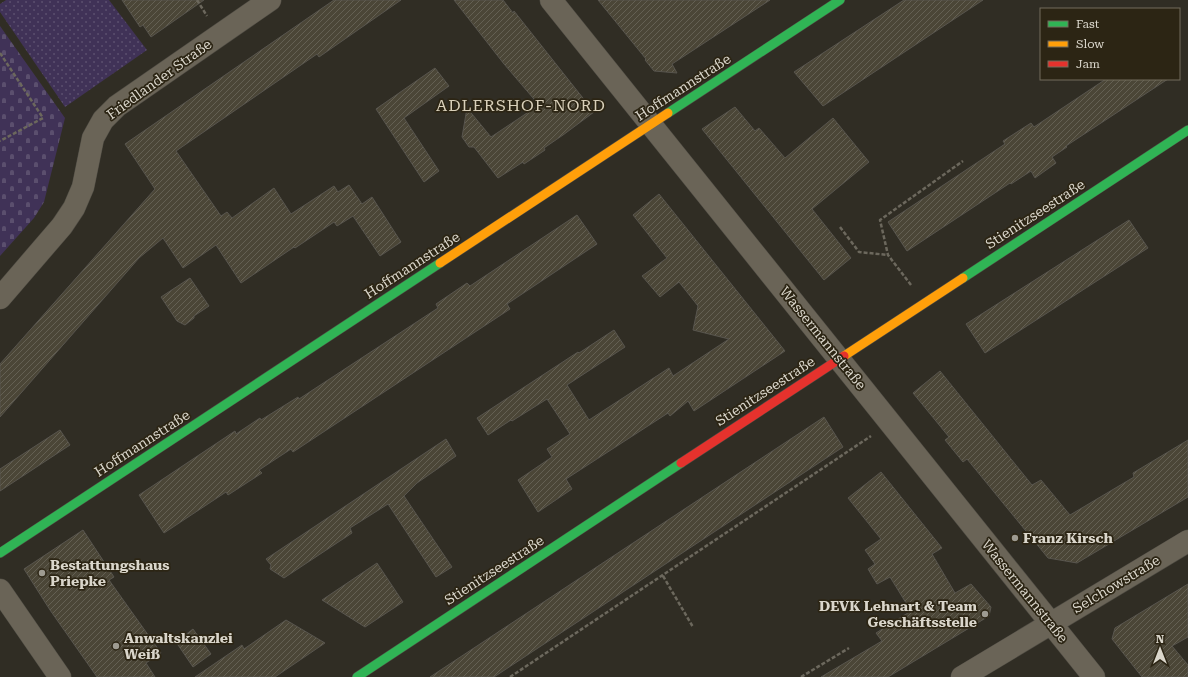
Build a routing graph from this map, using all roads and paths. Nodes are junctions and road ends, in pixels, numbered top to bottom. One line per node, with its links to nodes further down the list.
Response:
1 (196, 0): 5 (path)
2 (270, 0): 14 (street, Friedlander Straße)
3 (551, 0): 7 (street, Wassermannstraße)
4 (840, 0): 7 (street, Hoffmannstraße)
5 (209, 18)
6 (0, 53): 9 (path)
7 (651, 124): 15 (street, Wassermannstraße); 18 (street, Hoffmannstraße)
8 (1188, 130): 15 (street, Stienitzseestraße)
9 (0, 141)
10 (963, 161): 12 (path)
11 (840, 227): 12 (path)
12 (888, 255): 13 (path)
13 (912, 287)
14 (0, 298)
15 (840, 359): 21 (street, Wassermannstraße); 25 (street, Stienitzseestraße)
16 (871, 436): 19 (path)
17 (1188, 541): 21 (street, Selchowstraße)
18 (0, 553)
19 (663, 576): 22 (path); 26 (path)
20 (0, 590): 24 (street)
21 (1051, 624): 28 (street, Selchowstraße); 29 (street, Wassermannstraße)
22 (693, 627)
23 (849, 648): 27 (path)
24 (60, 677)
25 (357, 677)
26 (510, 677)
27 (800, 677)
28 (962, 677)
29 (1094, 677)

